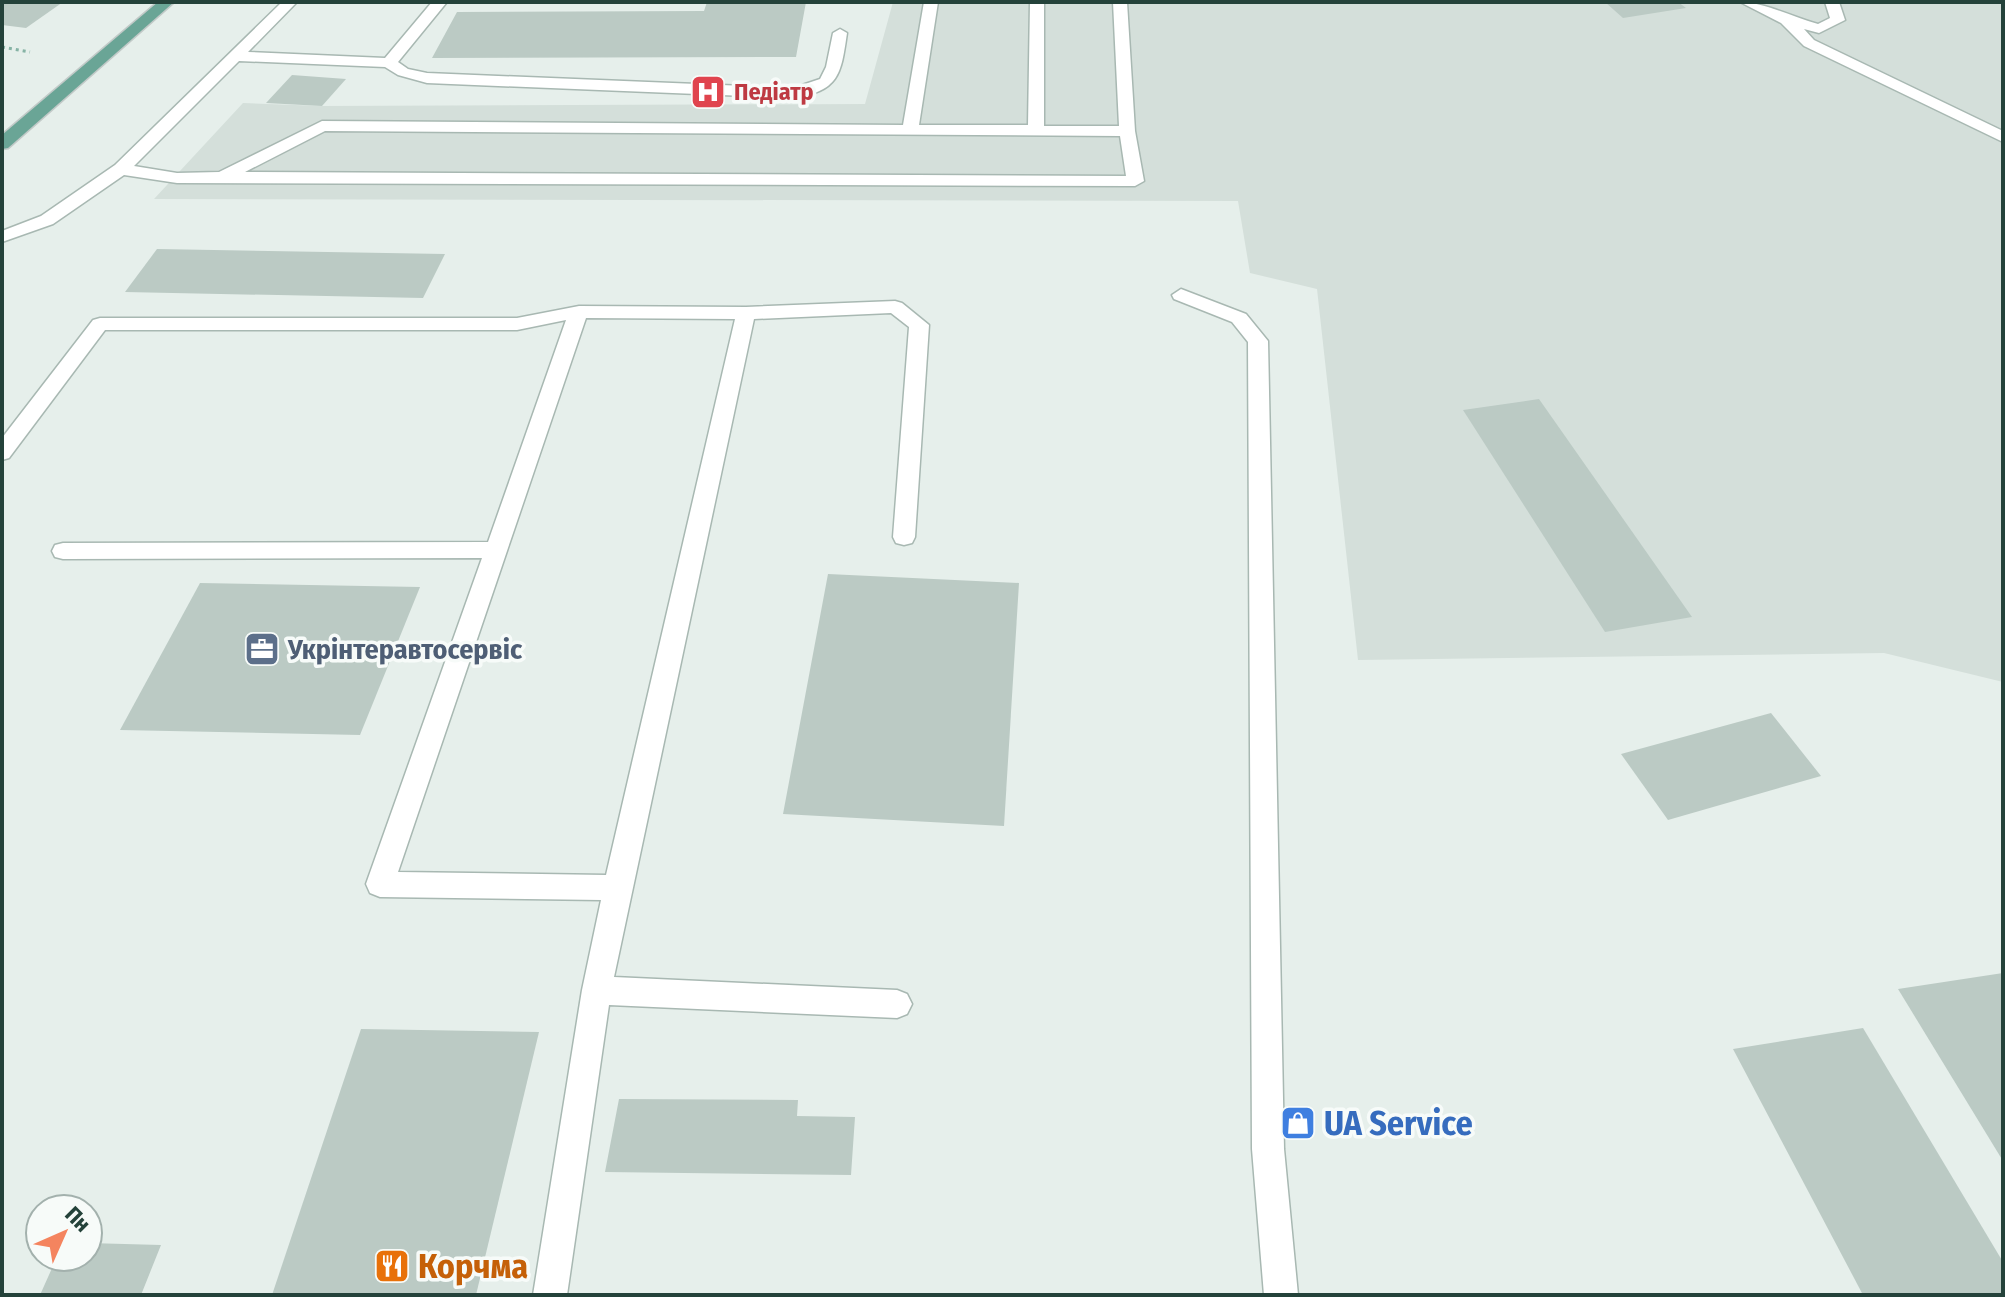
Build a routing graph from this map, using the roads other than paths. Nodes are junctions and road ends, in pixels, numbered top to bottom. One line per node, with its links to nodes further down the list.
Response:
1 (165, 2): 18 (main road)
2 (290, 2): 12 (lane)
3 (440, 2): 13 (lane)
4 (931, 2): 14 (lane)
5 (1037, 2): 15 (lane)
6 (1120, 2): 16 (lane)
7 (1747, 2): 10 (lane)
8 (1755, 2): 10 (lane)
9 (1831, 4): 10 (lane)
10 (1782, 19): 17 (lane)
11 (840, 33): 13 (lane)
12 (235, 56): 13 (lane); 19 (lane)
13 (389, 63)
14 (910, 130): 15 (lane); 20 (lane)
15 (1036, 131): 16 (lane)
16 (1127, 131): 20 (lane)
17 (2003, 137)
18 (2, 144)
19 (121, 169): 20 (lane); 21 (lane)
20 (222, 177)
21 (2, 237)
22 (1181, 295): 33 (lane)
23 (579, 312): 24 (lane); 25 (lane); 27 (lane)
24 (746, 313): 26 (lane); 29 (lane)
25 (2, 453)
26 (904, 537)
27 (497, 550): 28 (lane); 29 (lane)
28 (63, 551)
29 (617, 888): 30 (lane)
30 (597, 990): 31 (lane); 32 (lane)
31 (897, 1004)
32 (550, 1295)
33 (1281, 1295)

